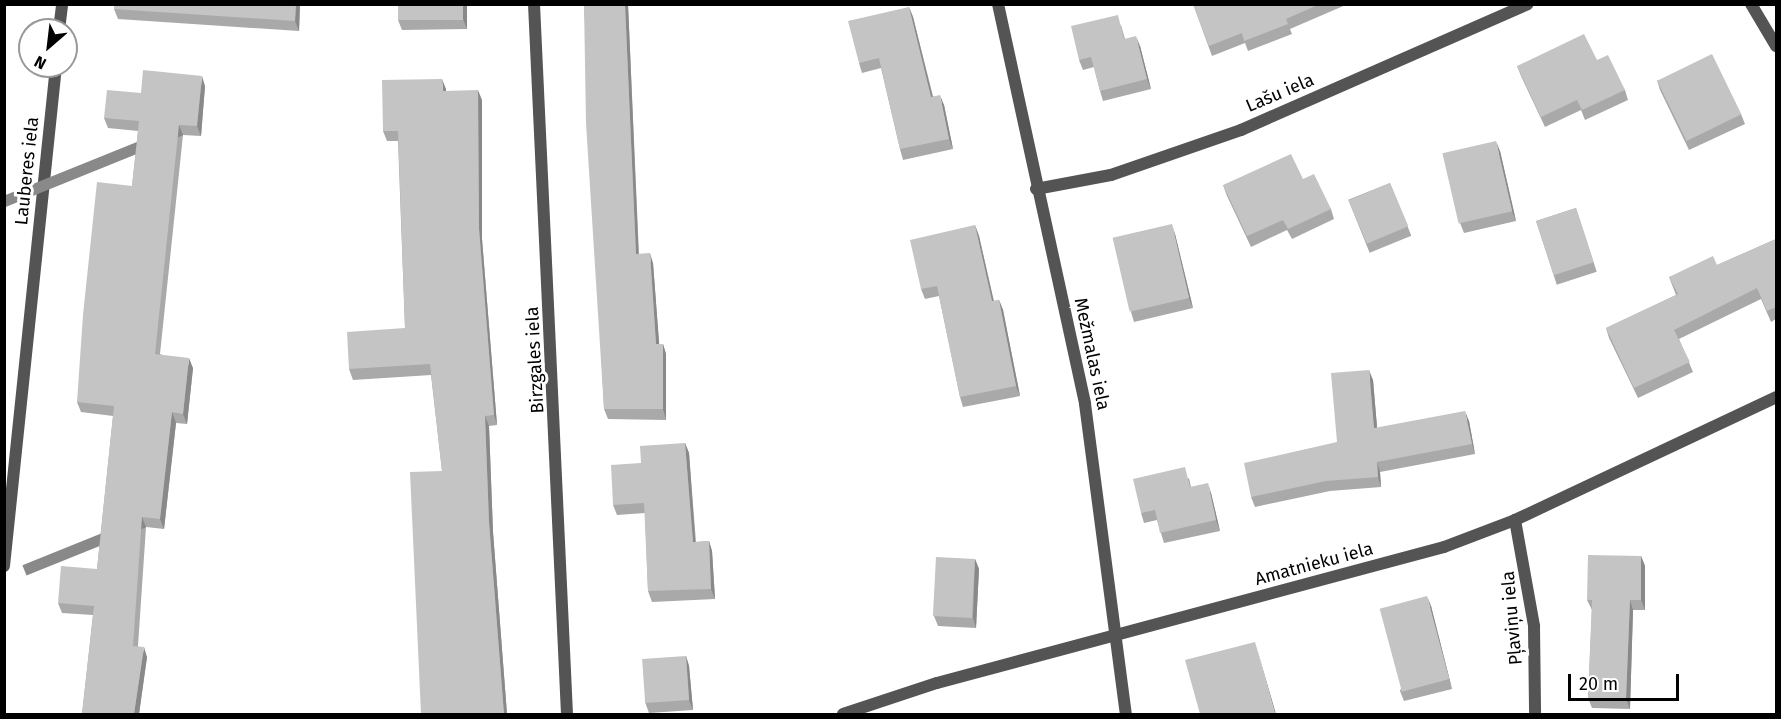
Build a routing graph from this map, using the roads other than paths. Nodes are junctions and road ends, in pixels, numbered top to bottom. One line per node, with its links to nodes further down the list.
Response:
1 (534, 4): 12 (street, Birzgales iela)
2 (998, 4): 7 (street, Mežmalas iela)
3 (1528, 4): 7 (street, Lašu iela)
4 (1751, 4): 5 (street)
5 (1776, 46)
6 (55, 78): 10 (street, Lauberes iela)
7 (1036, 189): 11 (street, Mežmalas iela)
8 (1776, 397): 9 (street, Amatnieku iela)
9 (1515, 520): 11 (street, Amatnieku iela); 15 (street, Pļaviņu iela)
10 (4, 566)
11 (1120, 637): 13 (street, Amatnieku iela); 14 (street, Mežmalas iela)
12 (567, 714)
13 (843, 714)
14 (1126, 714)
15 (1535, 714)

